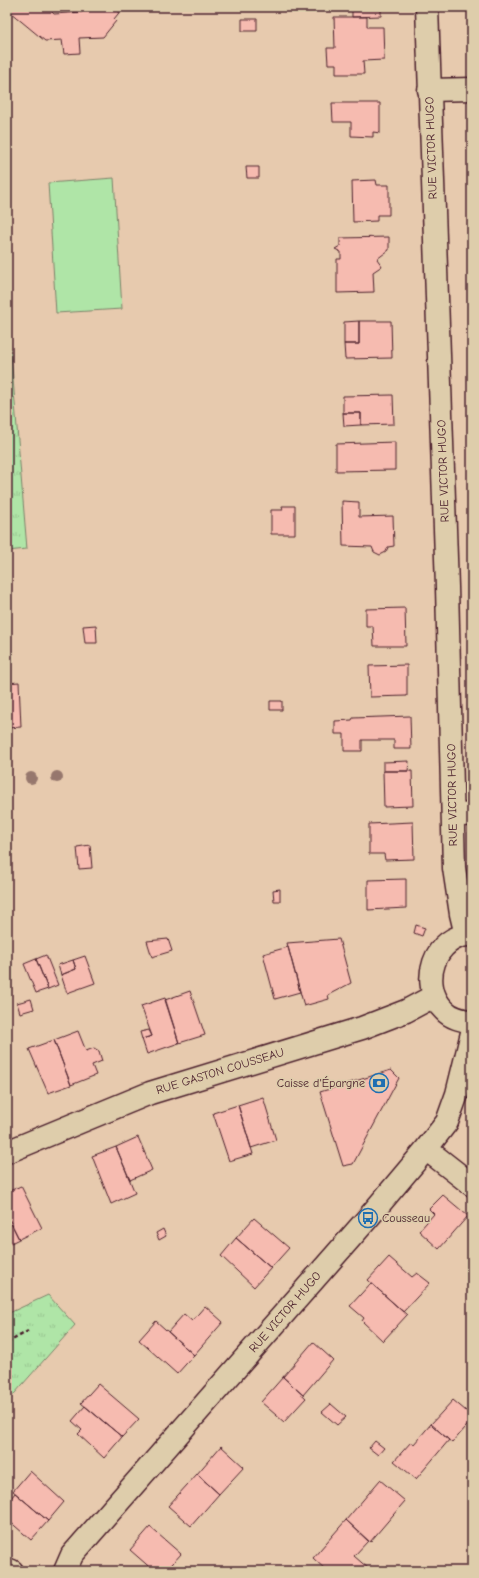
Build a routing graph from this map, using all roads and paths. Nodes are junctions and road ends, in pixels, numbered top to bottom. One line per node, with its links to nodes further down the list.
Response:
1 (427, 7): 3 (street, RUE VICTOR HUGO)
2 (472, 89): 3 (street)
3 (429, 90): 4 (street, RUE VICTOR HUGO)
4 (462, 815): 5 (street, RUE VICTOR HUGO)
5 (469, 935): 6 (street)
6 (434, 996): 7 (street); 9 (street, RUE GASTON COUSSEAU)
7 (472, 1022)
8 (472, 1033): 10 (street, RUE VICTOR HUGO)
9 (11, 1143)
10 (426, 1149): 11 (street); 16 (street, RUE VICTOR HUGO)
11 (472, 1185)
12 (28, 1331): 13 (path)
13 (7, 1343)
14 (7, 1568): 15 (street)
15 (12, 1571)
16 (65, 1571)

